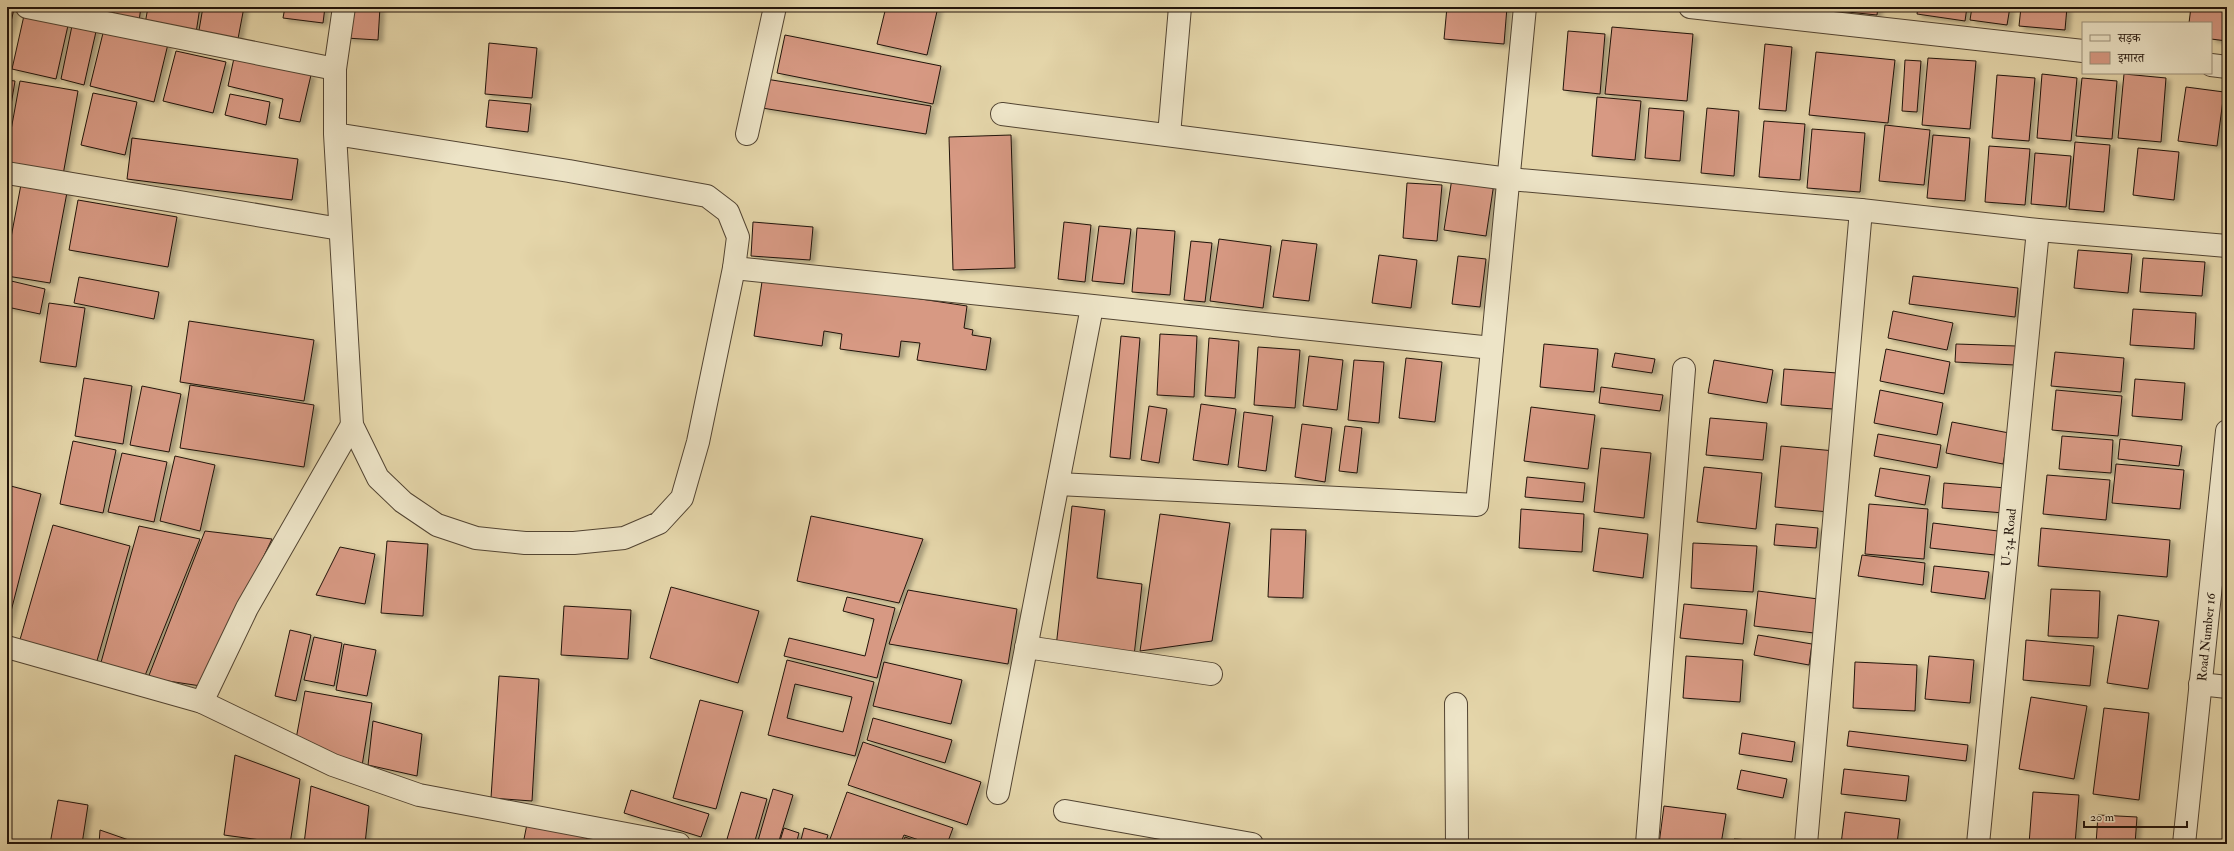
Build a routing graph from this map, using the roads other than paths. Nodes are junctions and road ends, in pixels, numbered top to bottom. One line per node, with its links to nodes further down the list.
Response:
1 (27, 7): 10 (street)
2 (344, 7): 10 (street)
3 (775, 7): 13 (street)
4 (1180, 7): 14 (street)
5 (1525, 7): 16 (street)
6 (1690, 7): 7 (street)
7 (2082, 51)
8 (2212, 66): 9 (street)
9 (2227, 67)
10 (335, 69): 12 (street)
11 (1002, 114): 14 (street)
12 (335, 134): 18 (street); 21 (street)
13 (747, 134)
14 (1169, 135): 16 (street)
15 (7, 172): 18 (street)
16 (1509, 179): 17 (street); 23 (street)
17 (1862, 210): 19 (street); 42 (street)
18 (340, 229): 25 (street)
19 (2038, 230): 20 (street); 43 (street, U-34 Road)
20 (2227, 246)
21 (734, 268): 22 (street); 25 (street)
22 (1092, 307): 23 (street); 27 (street)
23 (1492, 348): 27 (street)
24 (1684, 370): 41 (street)
25 (352, 425): 34 (street)
26 (2227, 431): 28 (street, Road Number 16)
27 (1058, 484): 30 (street)
28 (2223, 516): 32 (street, Road Number 16)
29 (7, 647): 34 (street)
30 (1026, 647): 31 (street); 36 (street)
31 (1211, 674)
32 (2200, 684): 33 (street); 44 (street, Road Number 16)
33 (2227, 687)
34 (202, 702): 38 (street)
35 (1456, 704): 40 (street)
36 (998, 793)
37 (1065, 811): 39 (street)
38 (679, 844)
39 (1252, 844)
40 (1457, 844)
41 (1647, 844)
42 (1806, 844)
43 (1978, 844)
44 (2184, 844)

